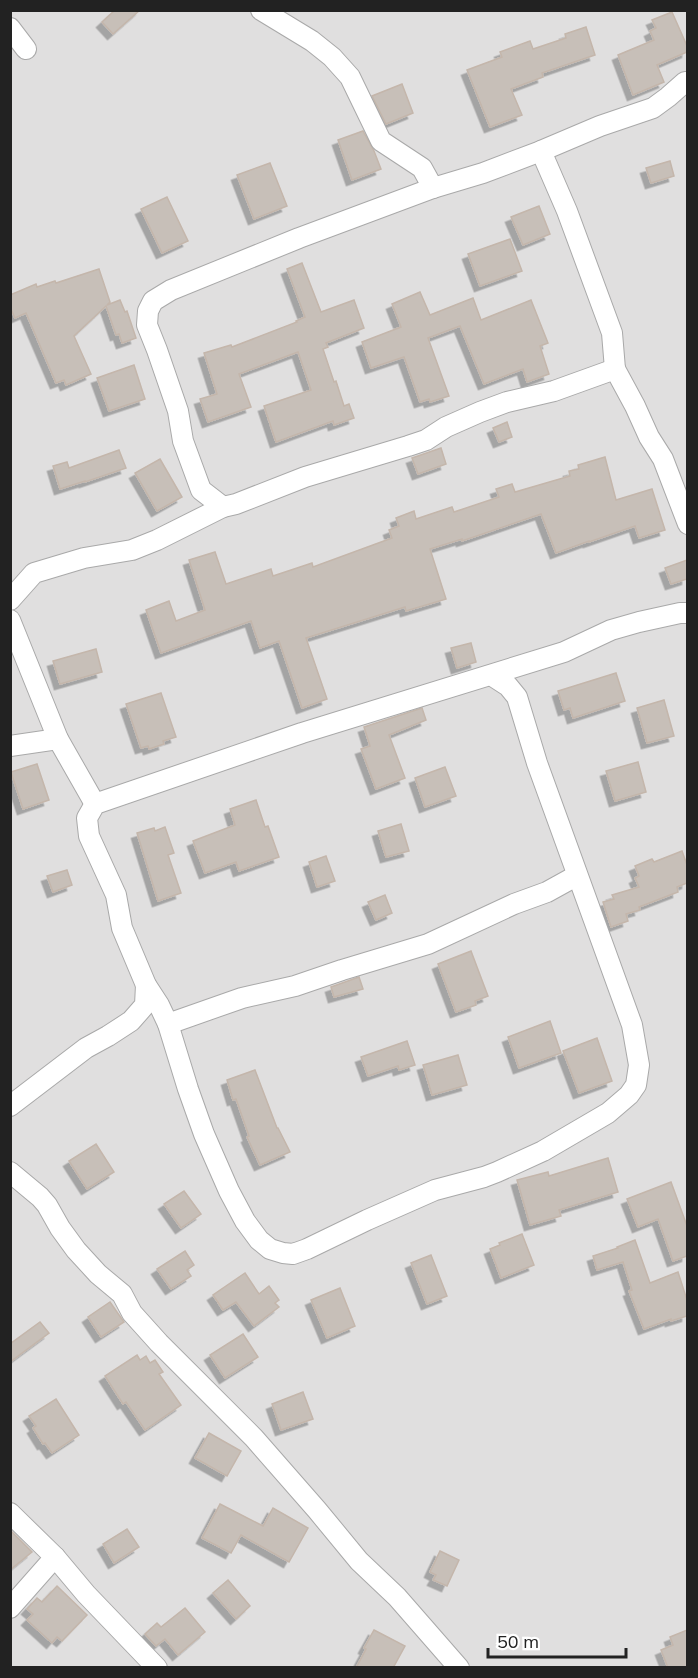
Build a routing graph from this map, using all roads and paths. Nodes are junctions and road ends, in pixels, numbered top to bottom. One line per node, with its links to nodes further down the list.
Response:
1 (261, 10): 6 (street)
2 (10, 28): 3 (street)
3 (26, 49)
4 (685, 82): 5 (street)
5 (541, 151): 6 (street); 7 (street)
6 (433, 188): 8 (street)
7 (615, 369): 8 (street); 9 (street)
8 (223, 507): 10 (street)
9 (687, 524)
10 (10, 600)
11 (687, 612): 13 (street)
12 (10, 620): 14 (street)
13 (491, 675): 16 (street); 17 (street)
14 (58, 740): 15 (street); 16 (street)
15 (10, 746)
16 (95, 804): 18 (street)
17 (576, 876): 19 (street); 19 (street)
18 (146, 985): 19 (street); 20 (street)
19 (168, 1024)
20 (10, 1106)
21 (10, 1172): 26 (street)
22 (10, 1513): 23 (street)
23 (55, 1557): 24 (street); 25 (street)
24 (10, 1608)
25 (157, 1668)
26 (459, 1668)

